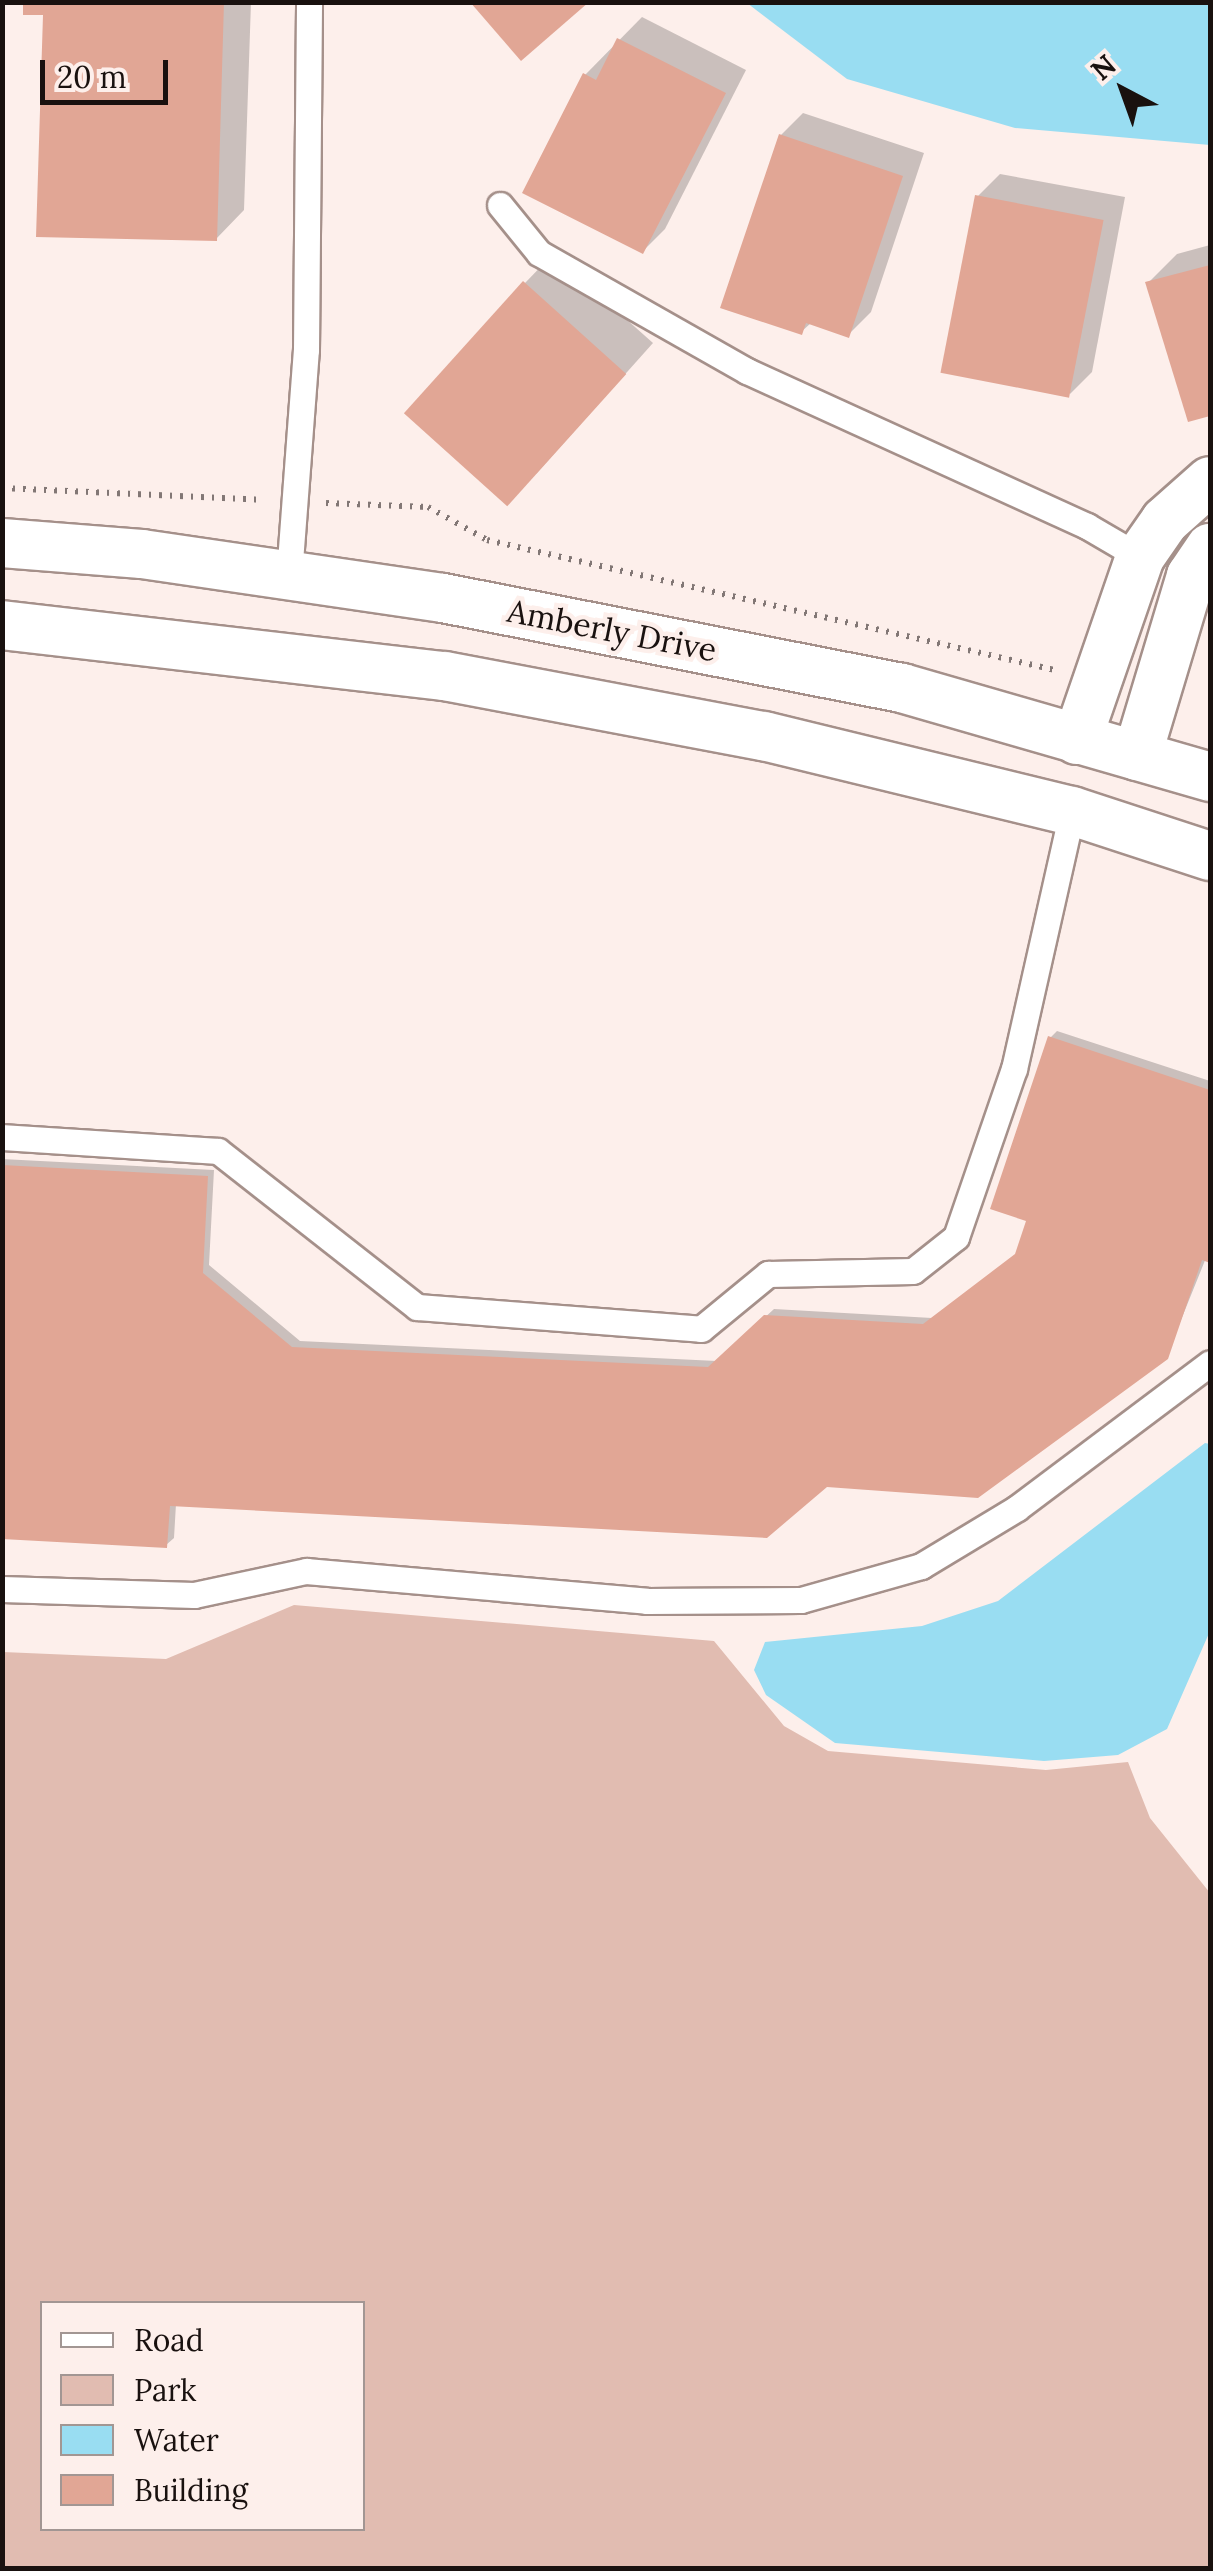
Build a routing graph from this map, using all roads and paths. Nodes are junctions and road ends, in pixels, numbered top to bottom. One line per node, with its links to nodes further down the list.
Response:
1 (309, 2): 5 (lane)
2 (500, 205): 7 (lane)
3 (1210, 480): 7 (street)
4 (2, 488): 5 (path)
5 (296, 502): 9 (lane); 11 (path)
6 (2, 543): 9 (street, Amberly Drive)
7 (1140, 557): 8 (street); 12 (street)
8 (1201, 562): 12 (street)
9 (289, 575): 12 (street, Amberly Drive)
10 (2, 625): 14 (street)
11 (1068, 672)
12 (1102, 747): 13 (street, Amberly Drive); 14 (street)
13 (1210, 777)
14 (1072, 811): 15 (street); 16 (lane)
15 (1210, 856)
16 (2, 1137)
17 (1210, 1363): 18 (lane)
18 (2, 1589)

